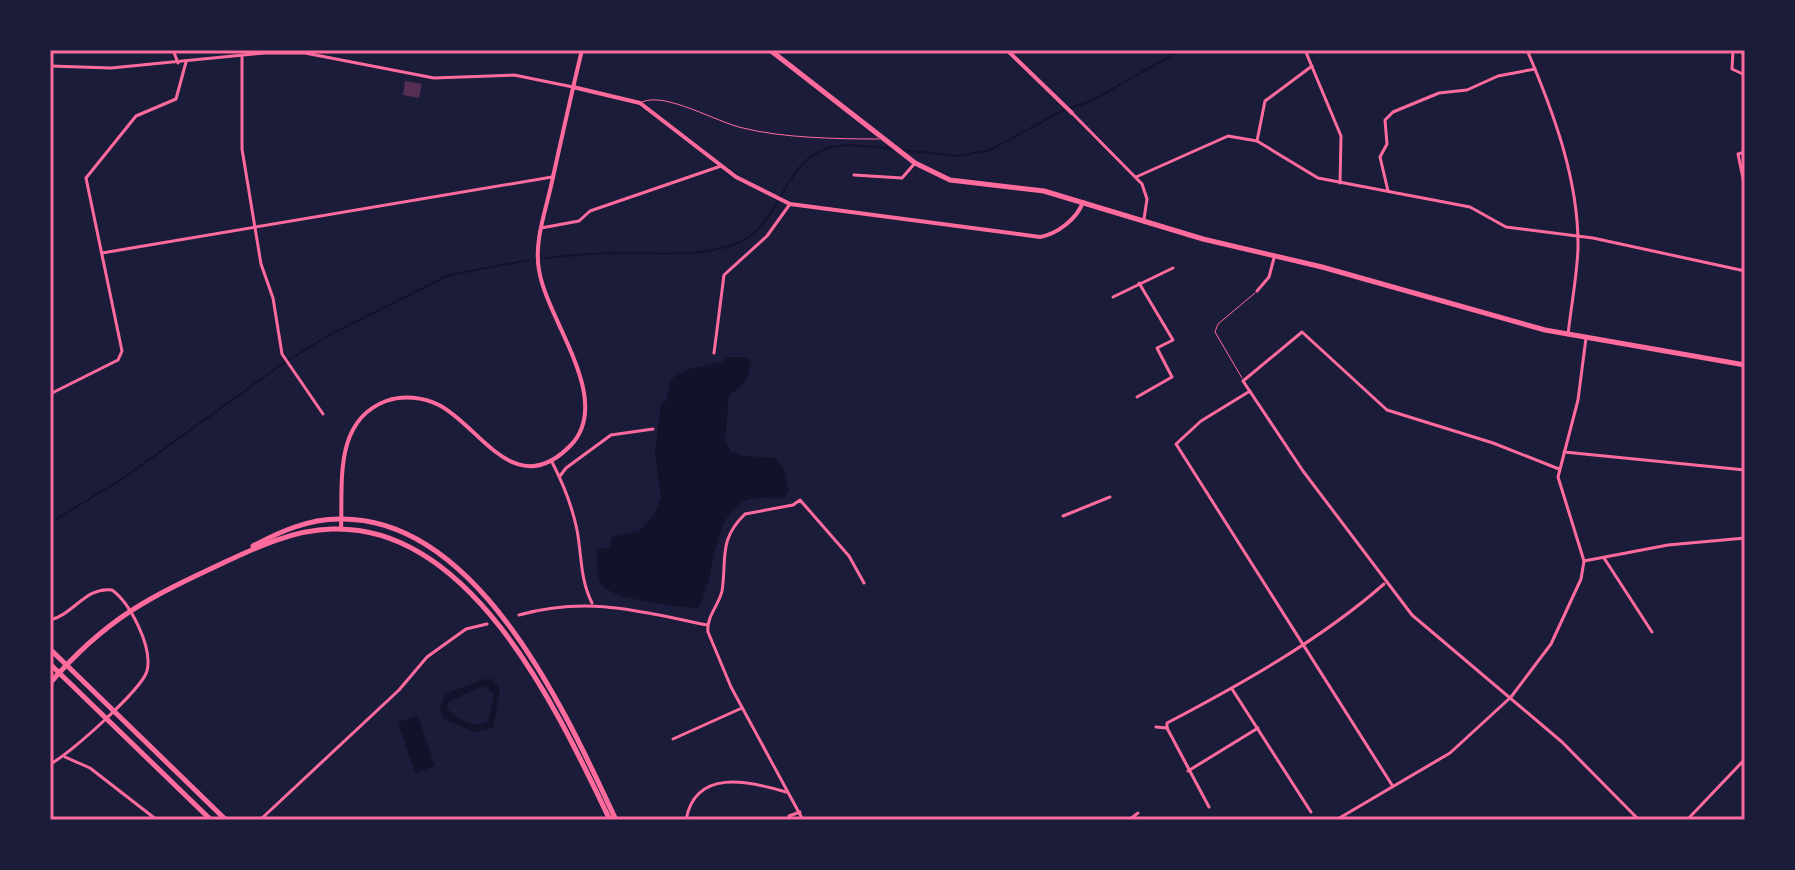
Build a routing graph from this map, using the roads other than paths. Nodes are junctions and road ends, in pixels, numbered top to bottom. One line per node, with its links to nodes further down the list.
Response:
1 (173, 50): 10 (street)
2 (582, 50): 15 (street)
3 (770, 50): 18 (highway)
4 (1007, 50): 17 (street)
5 (1305, 50): 12 (street)
6 (1527, 50): 13 (street)
7 (1733, 50): 14 (street)
8 (242, 56): 9 (street); 15 (street); 32 (street)
9 (186, 62): 10 (street); 35 (street)
10 (178, 63): 11 (street)
11 (50, 66)
12 (1312, 66): 19 (street); 26 (street)
13 (1535, 69): 28 (street); 34 (street)
14 (1745, 75)
15 (573, 87): 16 (street); 24 (street)
16 (640, 103): 18 (lane); 22 (street)
17 (1072, 113): 25 (street)
18 (881, 137): 21 (highway)
19 (1257, 141): 25 (street); 26 (street)
20 (1745, 152): 27 (street)
21 (915, 163): 23 (street); 29 (highway)
22 (721, 166): 30 (street); 33 (street)
23 (854, 175)
24 (553, 177): 32 (street); 33 (street)
25 (1136, 177): 31 (street)
26 (1340, 183): 28 (street)
27 (1745, 188)
28 (1388, 191): 34 (street)
29 (1083, 202): 30 (street); 31 (highway)
30 (787, 203): 44 (street)
31 (1144, 219): 36 (highway)
32 (255, 227): 35 (street); 50 (street)
33 (541, 228): 53 (street)
34 (1577, 237): 38 (street); 42 (street)
35 (102, 253): 48 (street)
36 (1274, 258): 40 (street); 42 (highway)
37 (1173, 268): 39 (street)
38 (1745, 271)
39 (1139, 283): 41 (street); 49 (street)
40 (1257, 291): 46 (lane)
41 (1113, 297)
42 (1568, 335): 43 (highway)
43 (1586, 338): 45 (highway); 52 (street)
44 (714, 353)
45 (1745, 365)
46 (1243, 381): 47 (street); 54 (street)
47 (1250, 391): 66 (street); 74 (street)
48 (50, 394)
49 (1137, 397)
50 (323, 414)
51 (653, 429): 56 (street)
52 (1564, 452): 54 (street); 55 (street)
53 (551, 460): 56 (street); 59 (street)
54 (1559, 469): 63 (street)
55 (1745, 470)
56 (560, 476): 67 (street)
57 (1110, 497): 58 (street)
58 (1063, 516)
59 (342, 518): 60 (street); 64 (highway); 100 (highway)
60 (341, 529): 64 (highway); 99 (highway)
61 (1745, 538): 62 (street)
62 (1604, 558): 63 (street); 73 (street)
63 (1584, 561): 79 (street)
64 (199, 574): 68 (highway)
65 (864, 583): 72 (street)
66 (1385, 583): 74 (street); 79 (street)
67 (592, 603): 69 (street); 72 (street)
68 (129, 610): 70 (street); 77 (highway); 85 (street)
69 (519, 615)
70 (50, 620)
71 (487, 624): 98 (street)
72 (707, 625): 80 (street)
73 (1652, 632)
74 (1302, 644): 78 (street); 89 (street)
75 (50, 649): 97 (highway)
76 (50, 664): 96 (highway)
77 (50, 682)
78 (1232, 689): 82 (street); 83 (street)
79 (1511, 697): 89 (street); 106 (street)
80 (742, 708): 84 (street); 90 (street)
81 (1156, 727): 82 (street)
82 (1167, 728): 88 (street)
83 (1258, 728): 88 (street); 93 (street)
84 (673, 739)
85 (65, 757): 87 (street); 95 (street)
86 (1745, 759): 107 (street)
87 (50, 764)
88 (1188, 771): 91 (street)
89 (1392, 785): 105 (street)
90 (786, 792): 92 (street); 101 (street)
91 (1209, 807)
92 (800, 812): 102 (street); 103 (street)
93 (1311, 812)
94 (1138, 813): 104 (street)
95 (157, 820)
96 (211, 820)
97 (226, 820)
98 (260, 820)
99 (610, 820)
100 (616, 820)
101 (686, 820)
102 (790, 820)
103 (803, 820)
104 (1129, 820)
105 (1336, 820)
106 (1639, 820)
107 (1687, 820)

